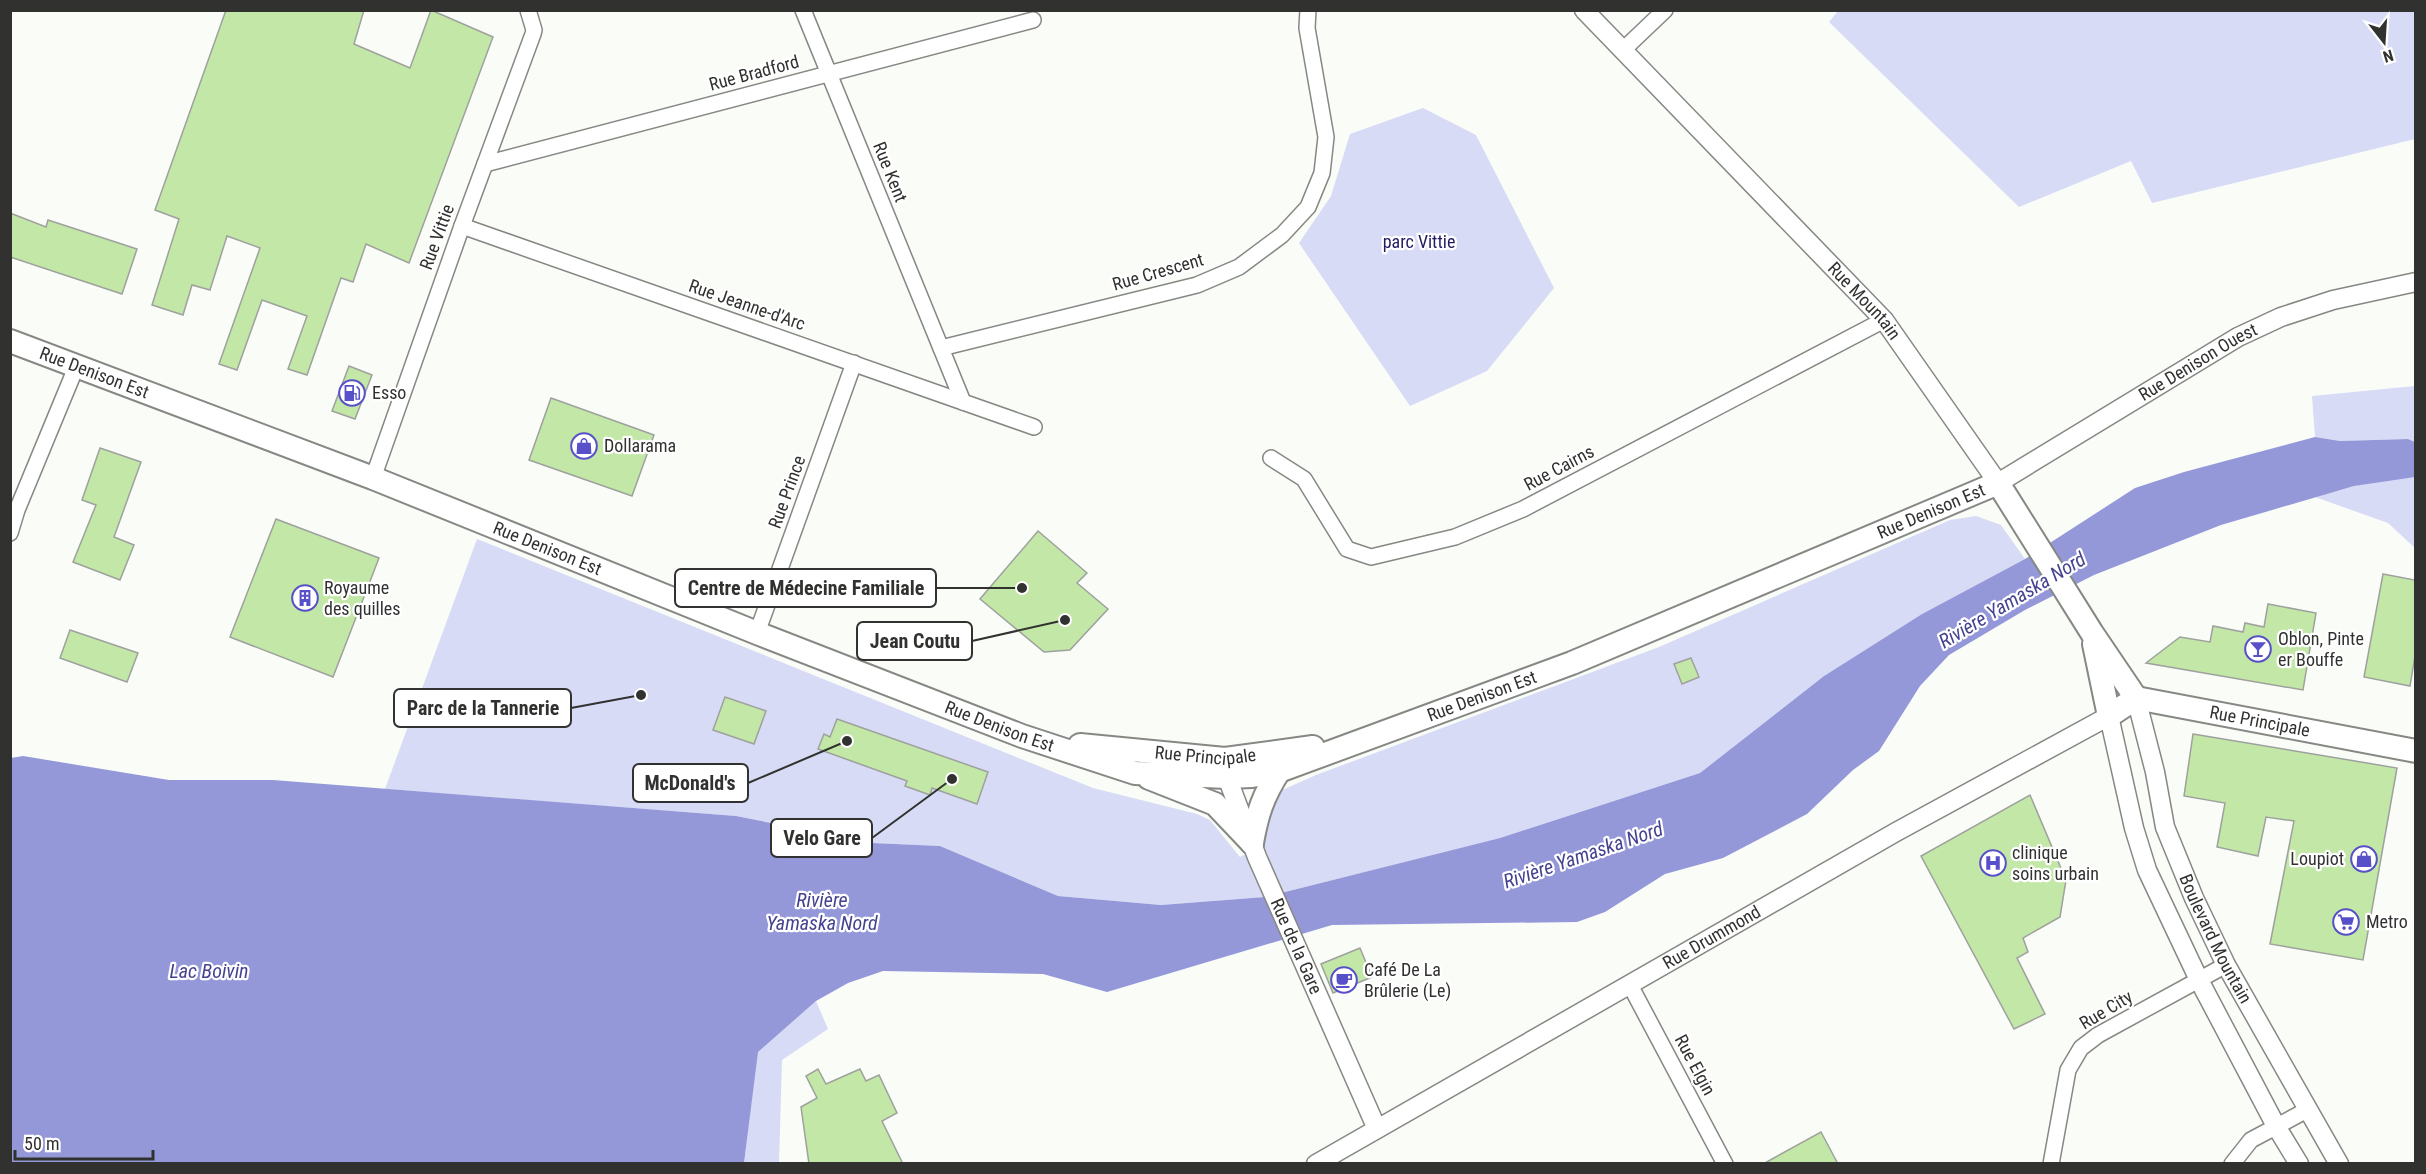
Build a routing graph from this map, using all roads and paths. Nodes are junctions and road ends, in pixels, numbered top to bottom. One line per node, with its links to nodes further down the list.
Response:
1 (528, 10): 9 (street, Rue Vittie)
2 (803, 10): 8 (street, Rue Kent)
3 (1308, 10): 14 (street, Rue Crescent)
4 (1584, 10): 7 (street, Rue Mountain)
5 (1665, 10): 7 (street)
6 (1034, 20): 8 (street, Rue Bradford)
7 (1623, 50): 12 (street, Rue Mountain)
8 (829, 74): 9 (street, Rue Bradford); 14 (street, Rue Kent)
9 (485, 164): 10 (street, Rue Vittie)
10 (462, 226): 15 (street, Rue Jeanne-d'Arc); 20 (street, Rue Vittie)
11 (2415, 282): 21 (street, Rue Denison Ouest)
12 (1884, 320): 19 (street, Rue Cairns); 21 (street, Rue Mountain)
13 (10, 340): 16 (main road, Rue Denison Est)
14 (941, 348): 17 (street)
15 (854, 363): 17 (street, Rue Jeanne-d'Arc); 23 (street, Rue Prince)
16 (77, 365): 20 (main road, Rue Denison Est); 22 (street)
17 (963, 402): 18 (street)
18 (1034, 427)
19 (1271, 458)
20 (373, 478): 23 (main road, Rue Denison Est)
21 (1998, 483): 24 (main road, Rue Mountain); 27 (main road, Rue Denison Est)
22 (10, 532)
23 (757, 633): 28 (main road, Rue Denison Est)
24 (2092, 633): 25 (main road, Rue Mountain); 26 (main road, Rue Mountain)
25 (2136, 698): 26 (main road); 29 (main road, Rue Principale); 34 (street, Boulevard Mountain)
26 (2109, 716): 35 (street, Boulevard Mountain); 36 (street, Rue Drummond)
27 (1370, 736): 30 (main road, Rue Principale); 31 (main road, Rue Denison Est)
28 (1039, 740): 30 (main road, Rue Principale); 32 (main road, Rue Denison Est)
29 (2415, 751)
30 (1226, 768): 31 (main road, Rue Denison Est); 32 (main road, Rue Denison Est); 33 (street, Rue de la Gare)
31 (1279, 771): 33 (main road)
32 (1135, 773): 33 (main road)
33 (1254, 850): 39 (street, Rue de la Gare)
34 (2226, 965): 35 (street, Rue City); 37 (street, Boulevard Mountain)
35 (2199, 980): 38 (street, Boulevard Mountain); 42 (street, Rue City)
36 (1630, 985): 39 (street, Rue Drummond); 41 (street, Rue Elgin)
37 (2307, 1110): 38 (street); 45 (street, Boulevard Mountain)
38 (2276, 1126): 43 (street); 44 (street, Boulevard Mountain)
39 (1377, 1129): 40 (street, Rue Drummond)
40 (1316, 1164)
41 (1725, 1164)
42 (2051, 1164)
43 (2232, 1164)
44 (2299, 1164)
45 (2339, 1164)

